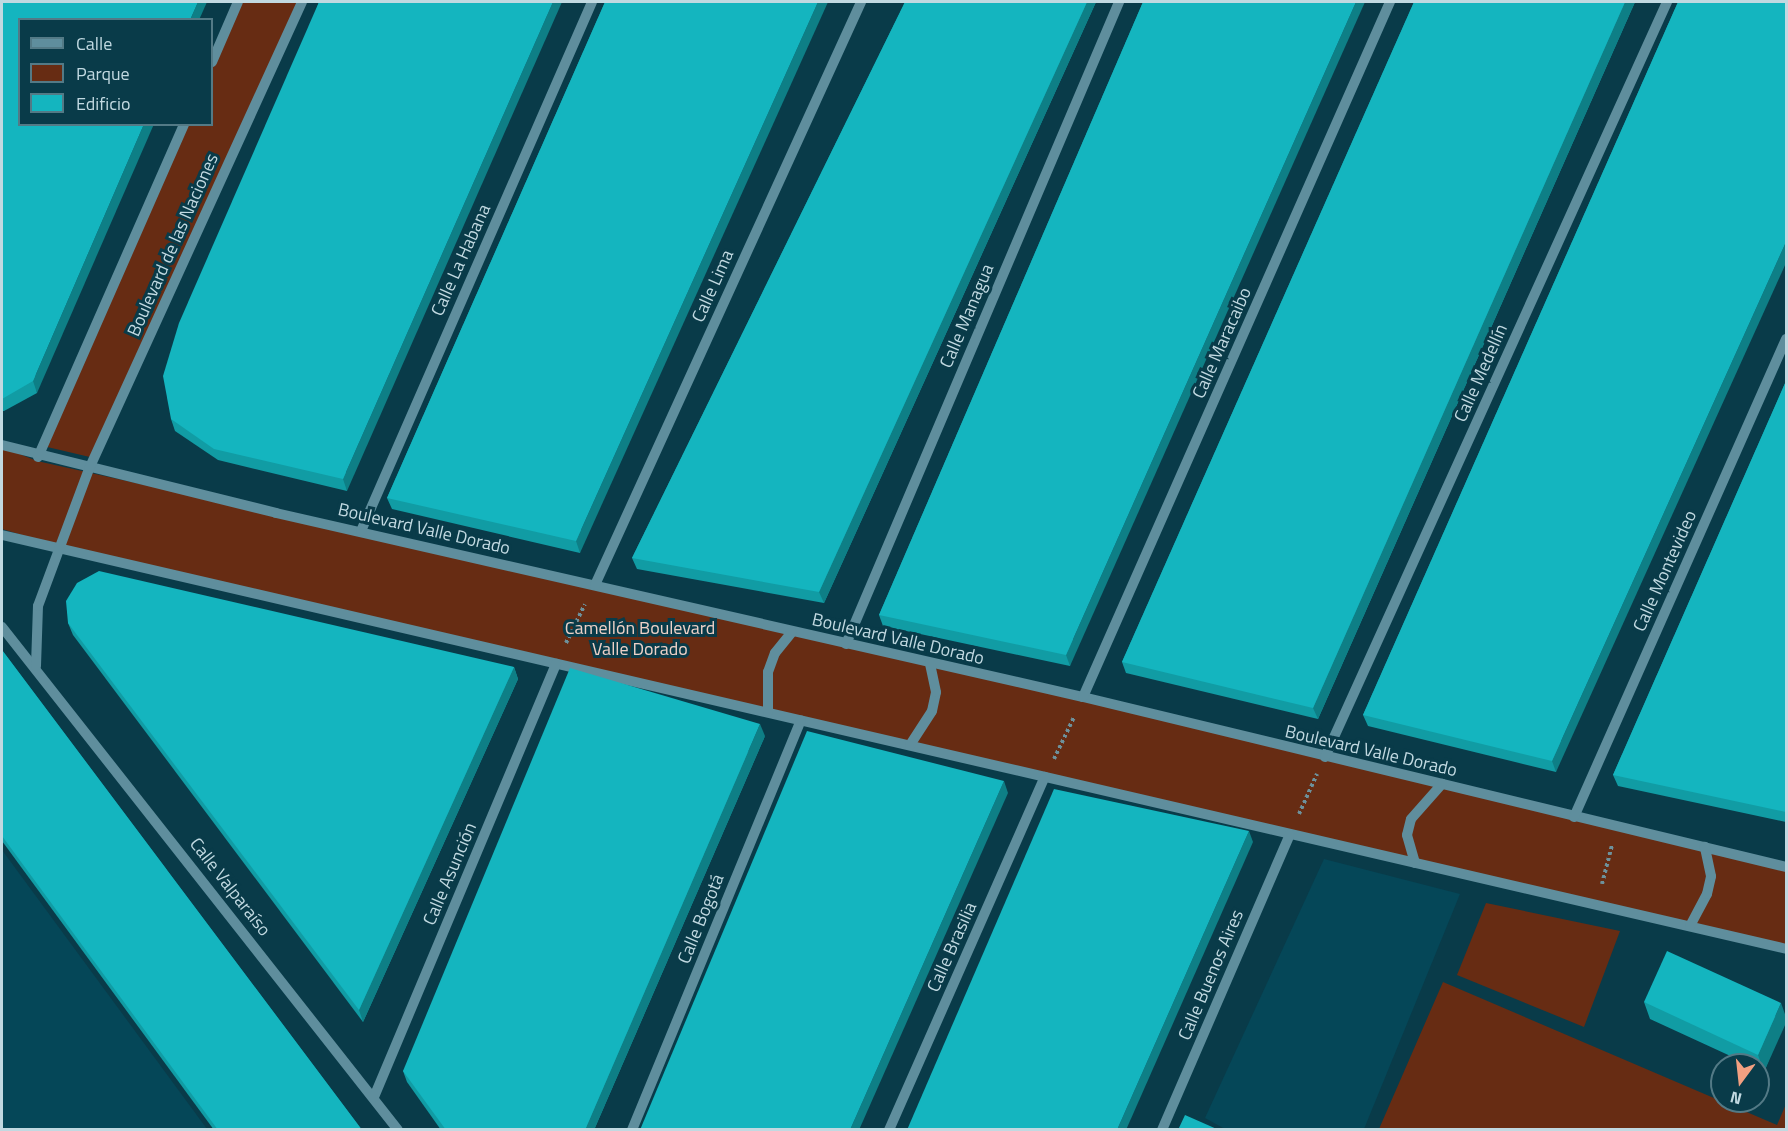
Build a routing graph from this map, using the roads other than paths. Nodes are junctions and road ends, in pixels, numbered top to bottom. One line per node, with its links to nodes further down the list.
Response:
1 (238, 2): 8 (street)
2 (302, 2): 13 (street, Boulevard de las Naciones)
3 (592, 2): 14 (street, Calle La Habana)
4 (861, 2): 17 (street, Calle Lima)
5 (1119, 2): 20 (street, Calle Managua)
6 (1390, 2): 24 (street, Calle Maracaibo)
7 (1668, 2): 28 (street, Calle Medellín)
8 (213, 60)
9 (183, 126): 12 (street, Boulevard de las Naciones)
10 (1786, 339): 31 (street, Calle Montevideo)
11 (2, 445): 12 (street, Boulevard Valle Dorado)
12 (38, 457): 13 (street, Boulevard Valle Dorado)
13 (89, 469): 14 (street, Boulevard Valle Dorado); 16 (street, Boulevard de las Naciones)
14 (361, 531): 17 (street, Boulevard Valle Dorado)
15 (2, 536): 16 (street)
16 (61, 550): 21 (street); 23 (street)
17 (595, 585): 19 (street, Boulevard Valle Dorado)
18 (2, 627): 23 (street, Calle Valparaíso)
19 (792, 632): 20 (street, Boulevard Valle Dorado); 25 (street)
20 (846, 644): 22 (street, Boulevard Valle Dorado)
21 (556, 664): 25 (street); 38 (street, Calle Asunción)
22 (930, 664): 24 (street, Boulevard Valle Dorado); 27 (street)
23 (36, 666): 38 (street, Calle Valparaíso)
24 (1083, 697): 28 (street, Boulevard Valle Dorado)
25 (768, 712): 26 (street)
26 (801, 720): 27 (street); 40 (street, Calle Bogotá)
27 (910, 745): 29 (street)
28 (1325, 757): 30 (street, Boulevard Valle Dorado)
29 (1045, 777): 32 (street); 41 (street, Calle Brasilia)
30 (1443, 784): 31 (street, Boulevard Valle Dorado); 34 (street)
31 (1574, 817): 33 (street, Boulevard Valle Dorado)
32 (1290, 834): 34 (street); 42 (street, Calle Buenos Aires)
33 (1705, 847): 35 (street, Boulevard Valle Dorado); 36 (street)
34 (1415, 863): 36 (street)
35 (1786, 867)
36 (1689, 926): 37 (street)
37 (1786, 949)
38 (374, 1097): 39 (street, Calle Valparaíso)
39 (398, 1130)
40 (632, 1130)
41 (889, 1130)
42 (1162, 1130)

